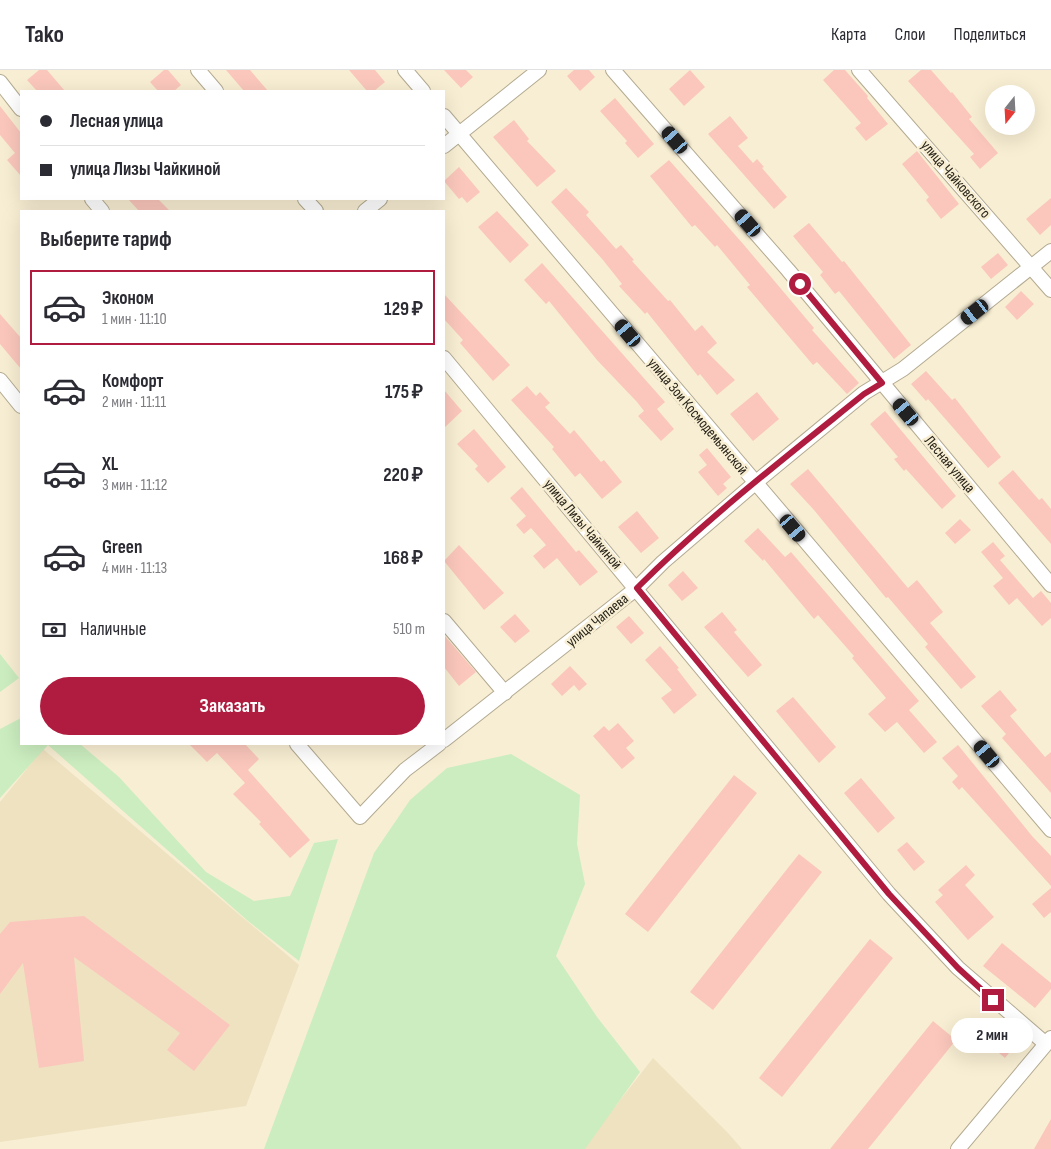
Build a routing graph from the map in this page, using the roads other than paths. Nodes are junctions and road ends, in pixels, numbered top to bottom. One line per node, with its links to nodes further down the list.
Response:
1 (198, 70): 7 (street)
2 (406, 70): 8 (street)
3 (539, 70): 11 (street)
4 (614, 70): 24 (street, Лесная улица)
5 (859, 70): 20 (street, улица Чайковского)
6 (0, 82): 9 (street)
7 (215, 90)
8 (422, 90)
9 (20, 108)
10 (445, 117): 11 (street, улица Зои Космодемьянской)
11 (459, 134): 12 (street); 26 (street, улица Зои Космодемьянской)
12 (445, 145)
13 (93, 200): 16 (street)
14 (306, 200): 17 (street)
15 (379, 200): 18 (street)
16 (101, 210)
17 (315, 210)
18 (366, 210)
19 (1051, 251): 20 (street, улица Чапаева)
20 (1032, 266): 21 (street, улица Чайковского); 24 (street, улица Чапаева)
21 (1051, 290)
22 (445, 359): 28 (street, улица Лизы Чайкиной)
23 (0, 380): 25 (street)
24 (882, 383): 26 (street, улица Чапаева); 27 (street, Лесная улица)
25 (20, 405)
26 (755, 483): 28 (street, улица Чапаева); 34 (street, улица Зои Космодемьянской)
27 (1051, 585)
28 (637, 588): 30 (street, улица Чапаева); 35 (street, улица Лизы Чайкиной)
29 (445, 623): 30 (street)
30 (505, 693): 31 (street, улица Чапаева)
31 (445, 739)
32 (298, 745): 33 (street)
33 (438, 745)
34 (1051, 830)
35 (1048, 1041): 36 (street)
36 (958, 1149)

